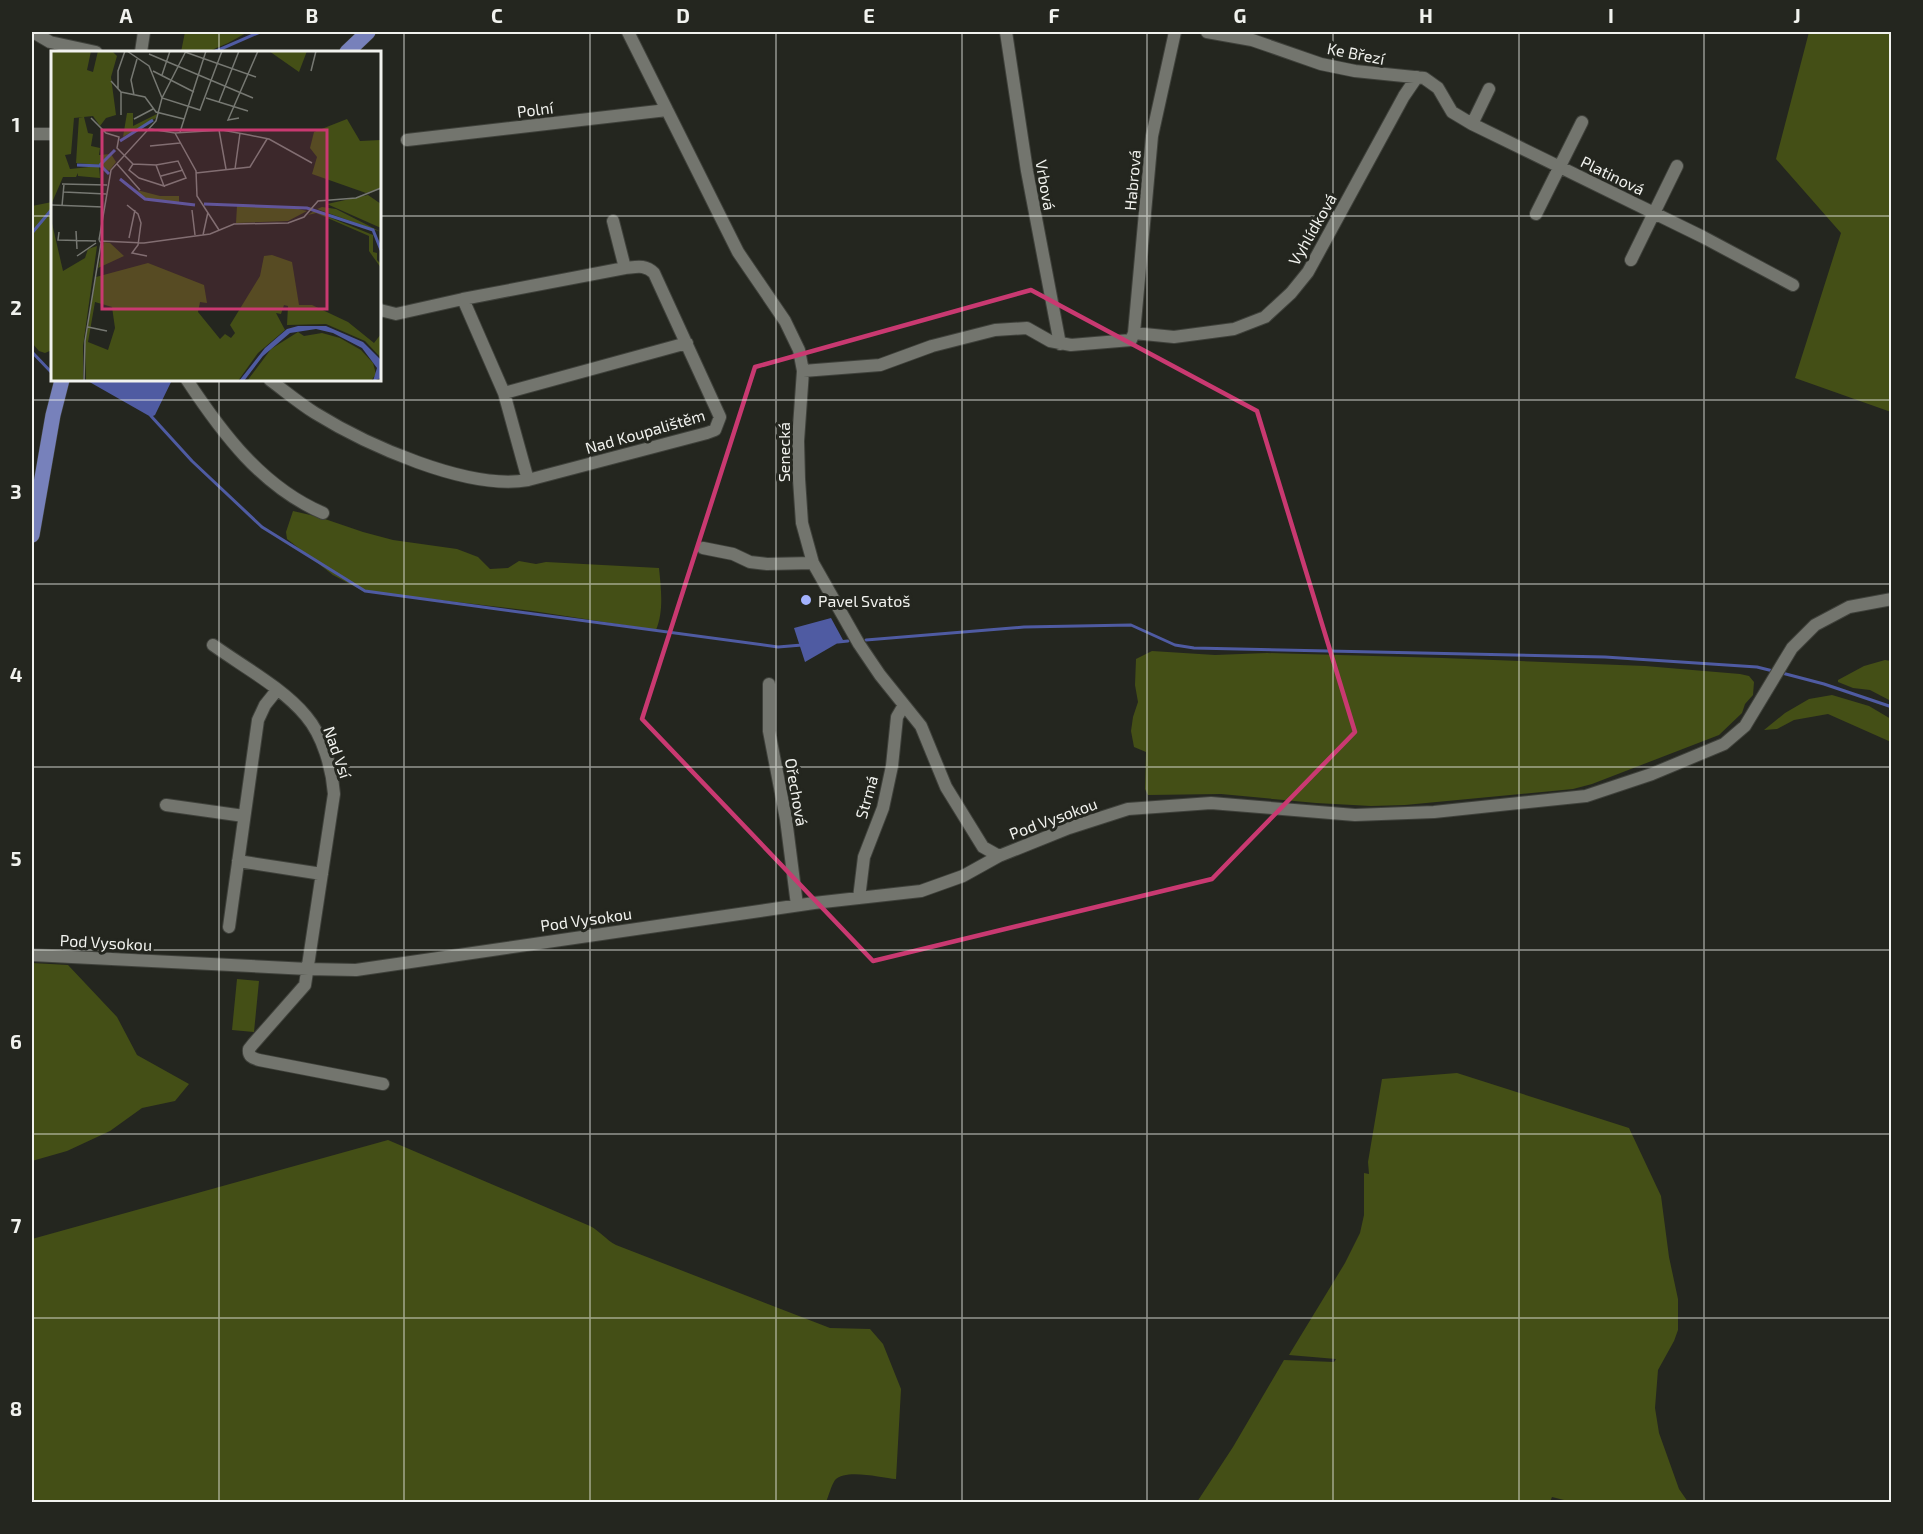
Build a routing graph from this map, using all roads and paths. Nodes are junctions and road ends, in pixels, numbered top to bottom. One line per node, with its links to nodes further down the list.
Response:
1 (33, 32): 8 (street)
2 (144, 32): 9 (street)
3 (368, 32): 10 (main road)
4 (628, 32): 14 (street, Senecká)
5 (1006, 32): 32 (street, Vrbová)
6 (1175, 32): 30 (street, Habrová)
7 (1207, 32): 11 (street, Ke Březí)
8 (91, 51)
9 (141, 51)
10 (348, 51)
11 (1417, 77): 12 (street, Ke Březí); 30 (street, Vyhlídková)
12 (1431, 81): 16 (street, Platinová)
13 (1489, 89): 16 (street)
14 (667, 110): 19 (street, Polní); 33 (street, Senecká)
15 (1582, 122): 21 (street)
16 (1472, 124): 21 (street, Platinová)
17 (32, 134): 18 (street)
18 (51, 134)
19 (407, 140)
20 (1677, 166): 22 (street)
21 (1559, 167): 22 (street, Platinová); 23 (street)
22 (1654, 213): 25 (street); 27 (street, Platinová)
23 (1536, 214)
24 (613, 221): 26 (street)
25 (1631, 260)
26 (625, 268): 28 (street, Nad Koupalištěm); 31 (street, Nad Koupalištěm)
27 (1793, 285)
28 (463, 299): 29 (street, Nad Koupalištěm); 37 (street)
29 (381, 310)
30 (1134, 333): 32 (street, Vyhlídková)
31 (687, 343): 37 (street); 39 (street, Nad Koupalištěm)
32 (1060, 344): 33 (street, Vyhlídková)
33 (803, 371): 43 (street, Senecká)
34 (62, 381): 38 (main road)
35 (188, 381): 40 (street)
36 (271, 381): 39 (street, Nad Koupalištěm)
37 (504, 393): 39 (street)
38 (37, 475): 41 (main road)
39 (528, 480)
40 (323, 513)
41 (32, 535)
42 (703, 548): 43 (street)
43 (813, 563): 48 (street, Senecká)
44 (1892, 599): 51 (street, Pod Vysokou)
45 (213, 645): 47 (street, Nad Vsí)
46 (769, 684): 55 (street, Ořechová)
47 (278, 690): 50 (street); 53 (street, Nad Vsí)
48 (904, 705): 51 (street, Senecká); 54 (street, Strmá)
49 (166, 805): 50 (street)
50 (244, 816): 52 (street)
51 (999, 856): 54 (street, Pod Vysokou)
52 (238, 861): 53 (street); 56 (street)
53 (322, 874): 58 (street, Nad Vsí)
54 (859, 898): 55 (street, Pod Vysokou)
55 (797, 905): 58 (street, Pod Vysokou)
56 (229, 927)
57 (32, 955): 58 (street, Pod Vysokou)
58 (308, 969): 59 (street, Nad Vsí)
59 (383, 1084)

